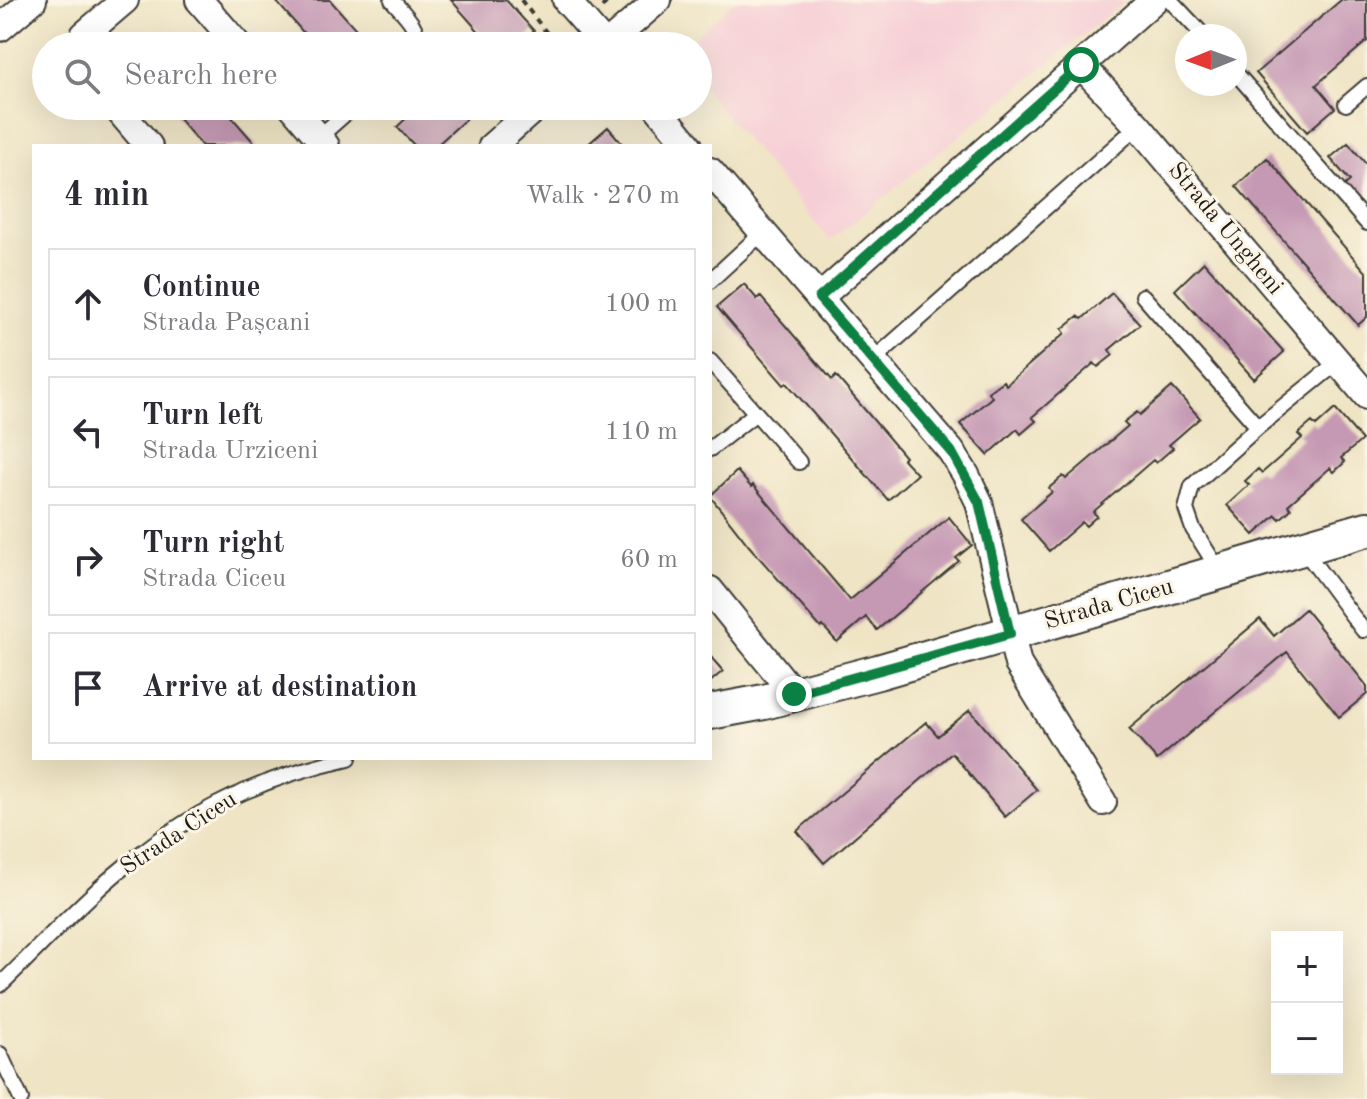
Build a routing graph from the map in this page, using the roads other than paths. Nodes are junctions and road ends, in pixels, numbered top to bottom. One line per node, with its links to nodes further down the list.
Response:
1 (33, 0): 10 (street)
2 (125, 0): 11 (street)
3 (199, 0): 12 (street)
4 (392, 0): 13 (lane)
5 (566, 0): 14 (street)
6 (658, 0): 15 (street)
7 (1154, 0): 16 (street)
8 (1170, 0): 9 (lane)
9 (1193, 24)
10 (0, 28)
11 (88, 32)
12 (227, 32)
13 (417, 32)
14 (594, 32)
15 (622, 32)
16 (1081, 65): 25 (street, Strada Ungheni); 35 (street)
17 (1247, 86): 31 (lane)
18 (1367, 86): 19 (lane)
19 (1346, 104)
20 (127, 120): 27 (street)
21 (304, 120): 26 (street)
22 (342, 120): 26 (lane)
23 (521, 120): 28 (street)
24 (668, 120): 29 (street)
25 (1138, 126): 36 (lane); 37 (street, Strada Ungheni)
26 (323, 142)
27 (147, 144)
28 (494, 144)
29 (687, 144)
30 (712, 173): 32 (street)
31 (1367, 223)
32 (762, 233): 33 (lane); 35 (street)
33 (712, 279)
34 (1143, 296): 41 (lane)
35 (819, 298): 36 (street)
36 (873, 360): 49 (street)
37 (1338, 362): 39 (street, Strada Ungheni); 41 (lane)
38 (712, 363): 40 (lane)
39 (1367, 396)
40 (756, 413): 42 (lane); 43 (lane)
41 (1258, 427): 46 (lane)
42 (712, 447)
43 (799, 462)
44 (1367, 529): 45 (street, Strada Ciceu)
45 (1303, 549): 46 (street, Strada Ciceu); 48 (lane)
46 (1221, 573): 49 (street, Strada Ciceu)
47 (712, 592): 50 (street)
48 (1363, 630)
49 (1010, 634): 50 (street, Strada Ciceu); 53 (street)
50 (794, 694): 51 (street, Strada Ciceu)
51 (712, 712)
52 (341, 760): 54 (lane, Strada Ciceu)
53 (1103, 802)
54 (0, 985)
55 (0, 1054): 56 (lane)
56 (21, 1099)

